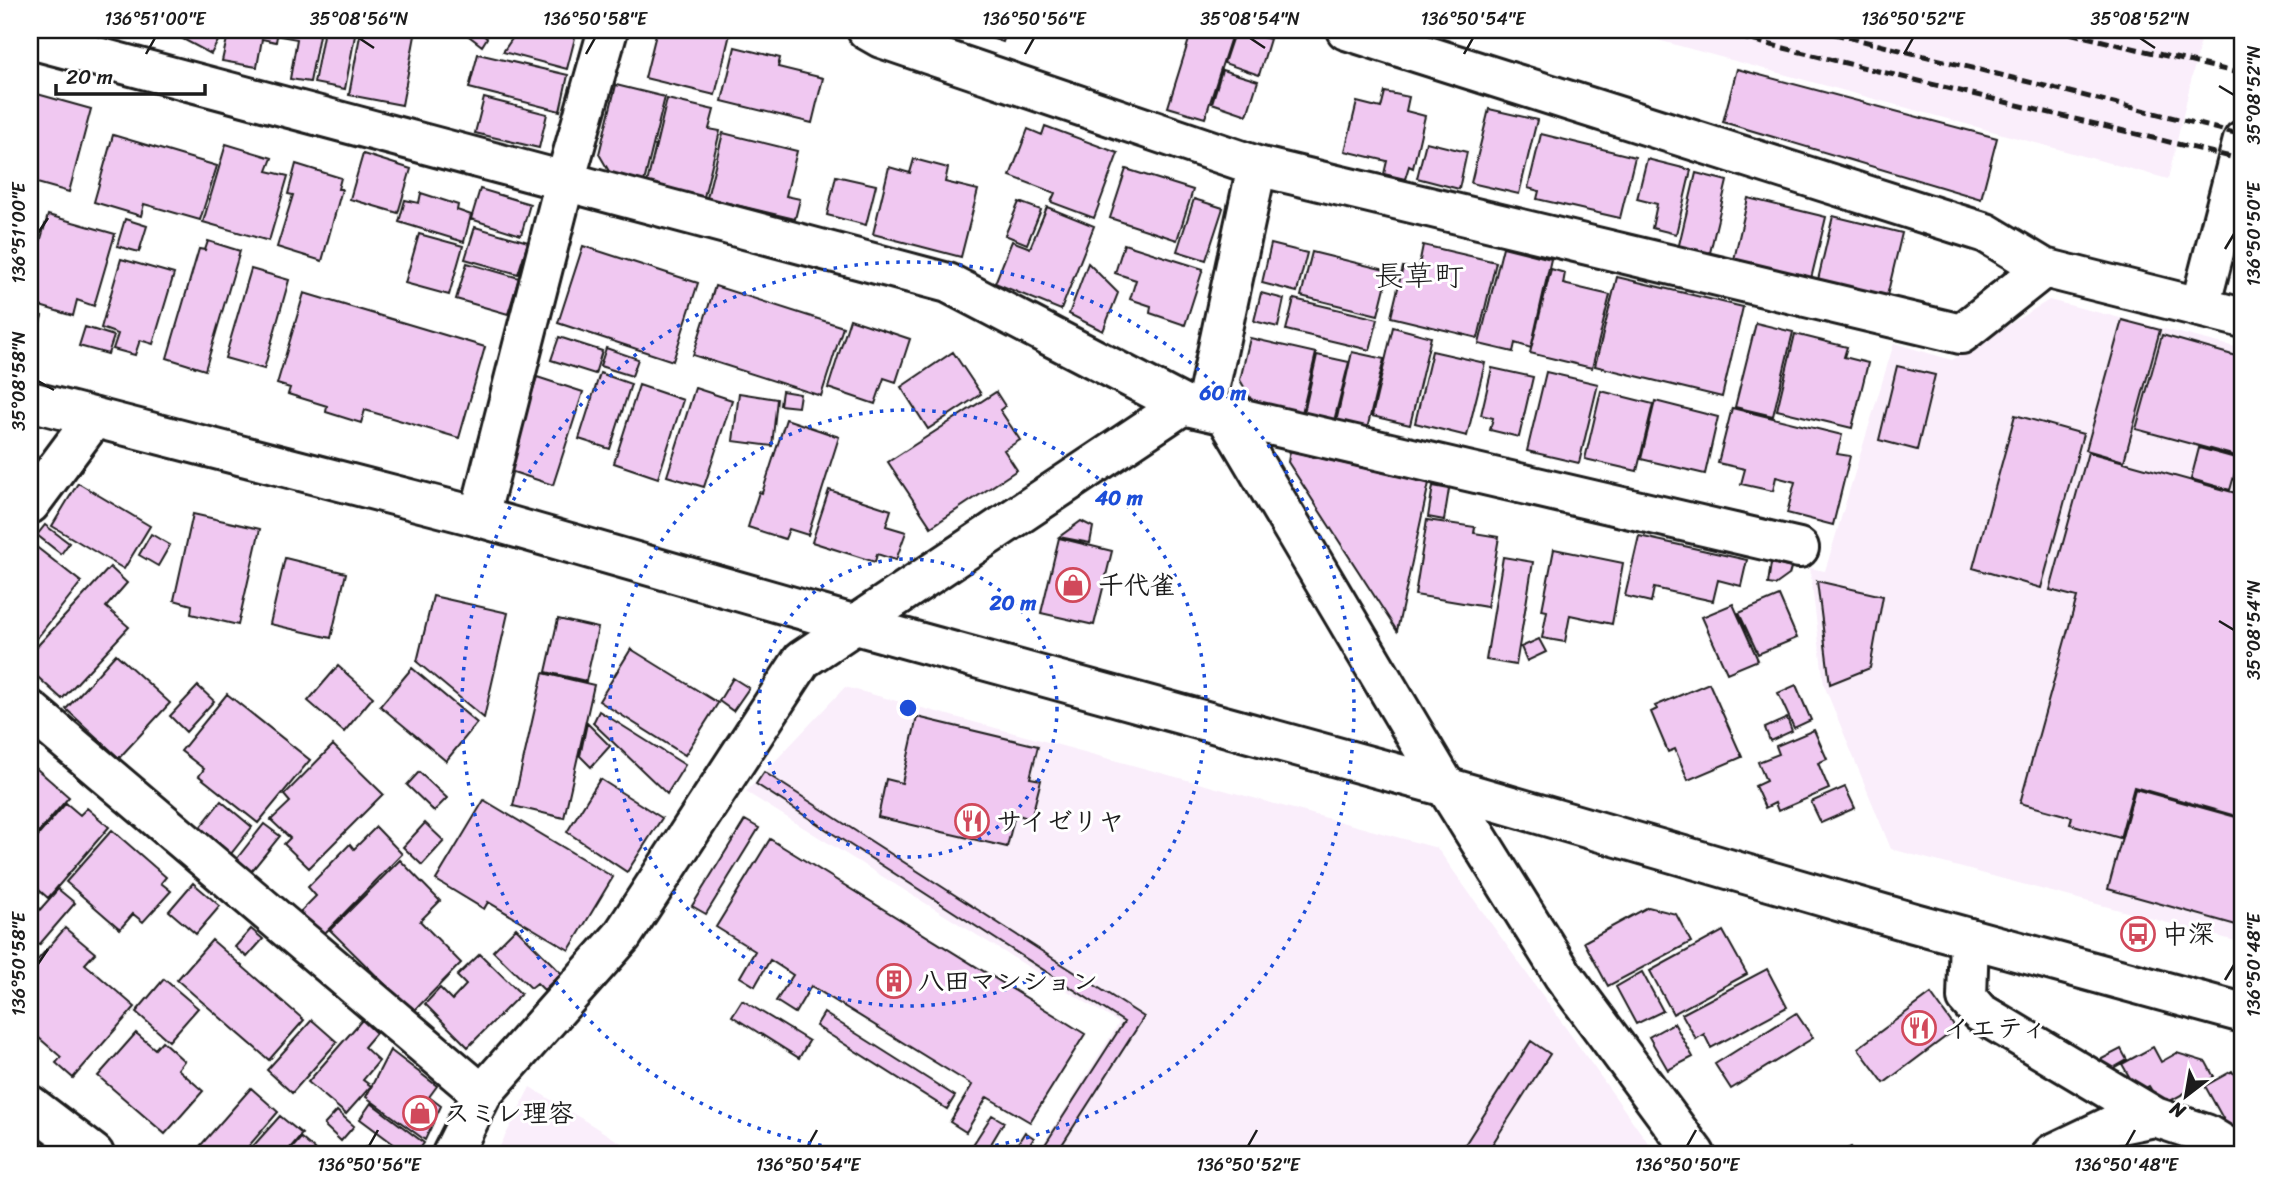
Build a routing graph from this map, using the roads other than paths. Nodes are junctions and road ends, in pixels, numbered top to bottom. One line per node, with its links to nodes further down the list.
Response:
1 (608, 30): 7 (street)
2 (867, 30): 6 (street)
3 (1346, 30): 8 (street)
4 (30, 39): 7 (street)
5 (2243, 140): 9 (street)
6 (1256, 166): 8 (street); 12 (street)
7 (565, 181): 12 (street); 15 (street)
8 (2044, 268): 9 (street)
9 (2200, 307): 10 (street)
10 (2243, 318)
11 (30, 401): 13 (street)
12 (1205, 409): 16 (street); 17 (street); 19 (street)
13 (94, 418): 14 (street); 15 (street)
14 (30, 503)
15 (479, 517): 17 (street)
16 (1799, 548)
17 (856, 625): 19 (street); 22 (street)
18 (30, 710): 22 (street)
19 (1446, 787): 20 (street); 27 (street)
20 (1969, 938): 21 (street); 24 (street)
21 (2243, 1013)
22 (482, 1094): 26 (street)
23 (30, 1105): 25 (street)
24 (2155, 1117): 28 (street); 29 (street)
25 (94, 1154)
26 (452, 1154)
27 (1695, 1154)
28 (2052, 1154)
29 (2239, 1154)

